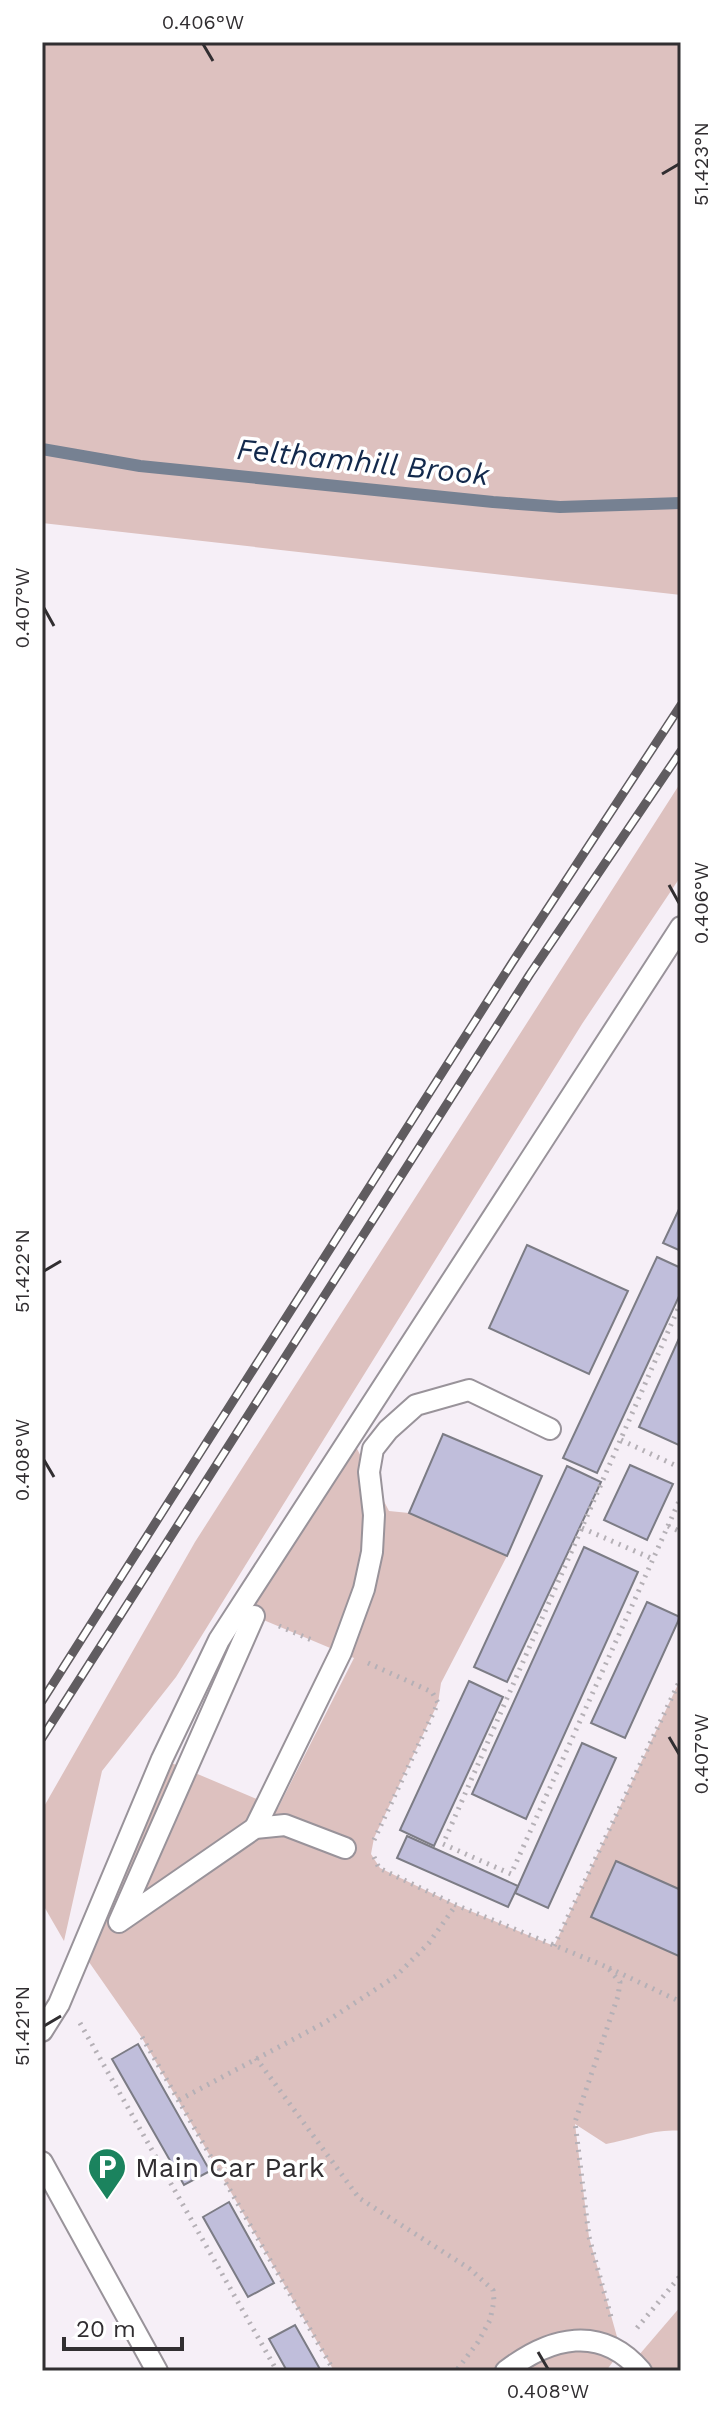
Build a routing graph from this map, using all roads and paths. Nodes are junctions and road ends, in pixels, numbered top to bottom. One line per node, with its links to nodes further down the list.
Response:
1 (681, 927): 3 (lane)
2 (681, 1302): 7 (path)
3 (388, 1382): 4 (lane); 6 (lane)
4 (416, 1405): 5 (lane); 9 (lane)
5 (550, 1429)
6 (351, 1437): 9 (lane); 23 (lane)
7 (621, 1440): 8 (path); 12 (path)
8 (681, 1468)
9 (369, 1472): 16 (lane)
10 (681, 1497): 11 (path)
11 (668, 1526): 13 (path); 14 (path)
12 (582, 1528): 14 (path); 14 (path)
13 (681, 1532)
14 (653, 1559)
15 (254, 1616): 16 (path); 18 (lane)
16 (341, 1652): 18 (lane); 20 (path)
17 (681, 1678): 21 (path)
18 (255, 1828): 19 (lane)
19 (345, 1848)
20 (456, 1905): 21 (path); 27 (path)
21 (554, 1946): 22 (path)
22 (607, 1967): 24 (path); 31 (path)
23 (63, 1993): 25 (lane); 33 (path)
24 (681, 2002)
25 (42, 2031)
26 (142, 2037): 28 (path)
27 (256, 2058): 28 (path); 35 (path)
28 (179, 2100): 34 (path)
29 (42, 2162): 32 (lane)
30 (681, 2275): 31 (path)
31 (621, 2351): 36 (lane); 37 (lane)
32 (157, 2371)
33 (277, 2371)
34 (334, 2371)
35 (456, 2371)
36 (506, 2371)
37 (641, 2371)

